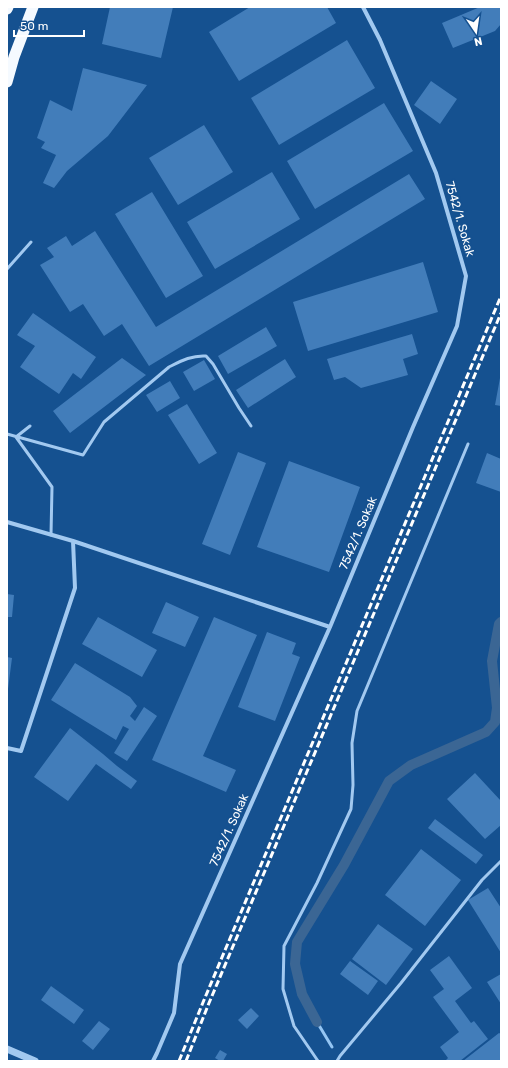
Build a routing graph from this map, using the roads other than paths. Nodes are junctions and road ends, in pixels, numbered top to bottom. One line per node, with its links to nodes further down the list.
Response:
1 (33, 7): 3 (highway)
2 (363, 7): 14 (street, 7542/1. Sokak)
3 (7, 82)
4 (31, 242): 5 (lane)
5 (7, 269)
6 (30, 426): 9 (lane)
7 (251, 426): 9 (lane)
8 (7, 434): 9 (lane)
9 (16, 437): 12 (lane)
10 (468, 444): 20 (lane)
11 (7, 522): 12 (street)
12 (51, 535): 13 (street)
13 (73, 541): 14 (street); 15 (street)
14 (330, 627): 19 (street, 7542/1. Sokak)
15 (7, 748)
16 (501, 861): 21 (lane)
17 (7, 1049): 18 (street)
18 (34, 1061)
19 (153, 1061)
20 (318, 1061)
21 (337, 1061)

